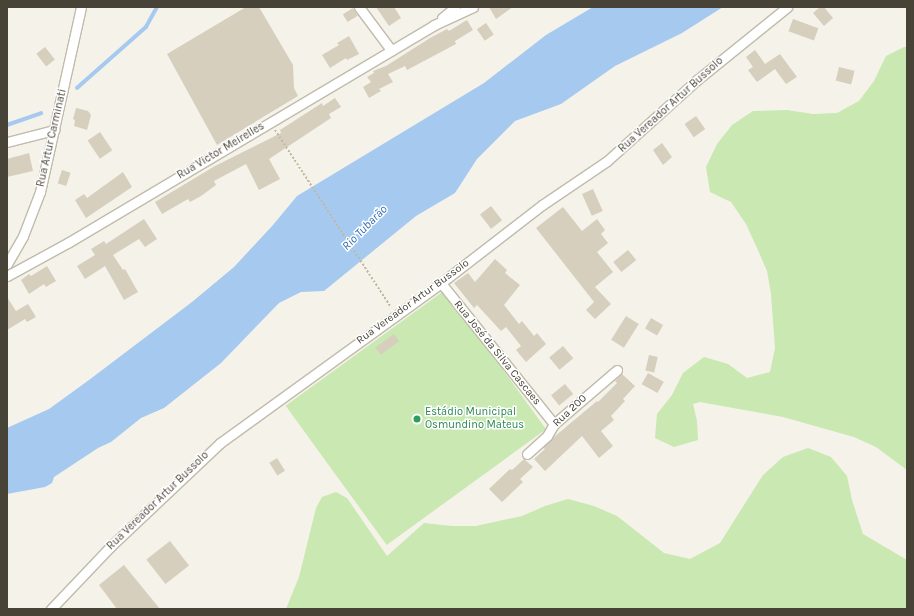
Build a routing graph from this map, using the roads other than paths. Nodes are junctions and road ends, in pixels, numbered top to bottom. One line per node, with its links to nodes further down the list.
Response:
1 (81, 7): 8 (street, Rua Artur Carminati)
2 (359, 7): 7 (street)
3 (455, 7): 6 (street)
4 (473, 7): 6 (street)
5 (787, 7): 12 (street, Rua Vereador Artur Bussolo)
6 (434, 24): 7 (street, Rua Victor Meirelles)
7 (391, 50): 11 (street, Rua Victor Meirelles)
8 (54, 130): 9 (street); 10 (street, Rua Artur Carminati)
9 (7, 142)
10 (7, 264)
11 (7, 276)
12 (441, 282): 14 (street, Rua José da Silva Cascaes); 16 (street, Rua Vereador Artur Bussolo)
13 (617, 370): 14 (street, Rua 200)
14 (554, 424): 15 (street, Rua 200)
15 (527, 454)
16 (51, 609)

